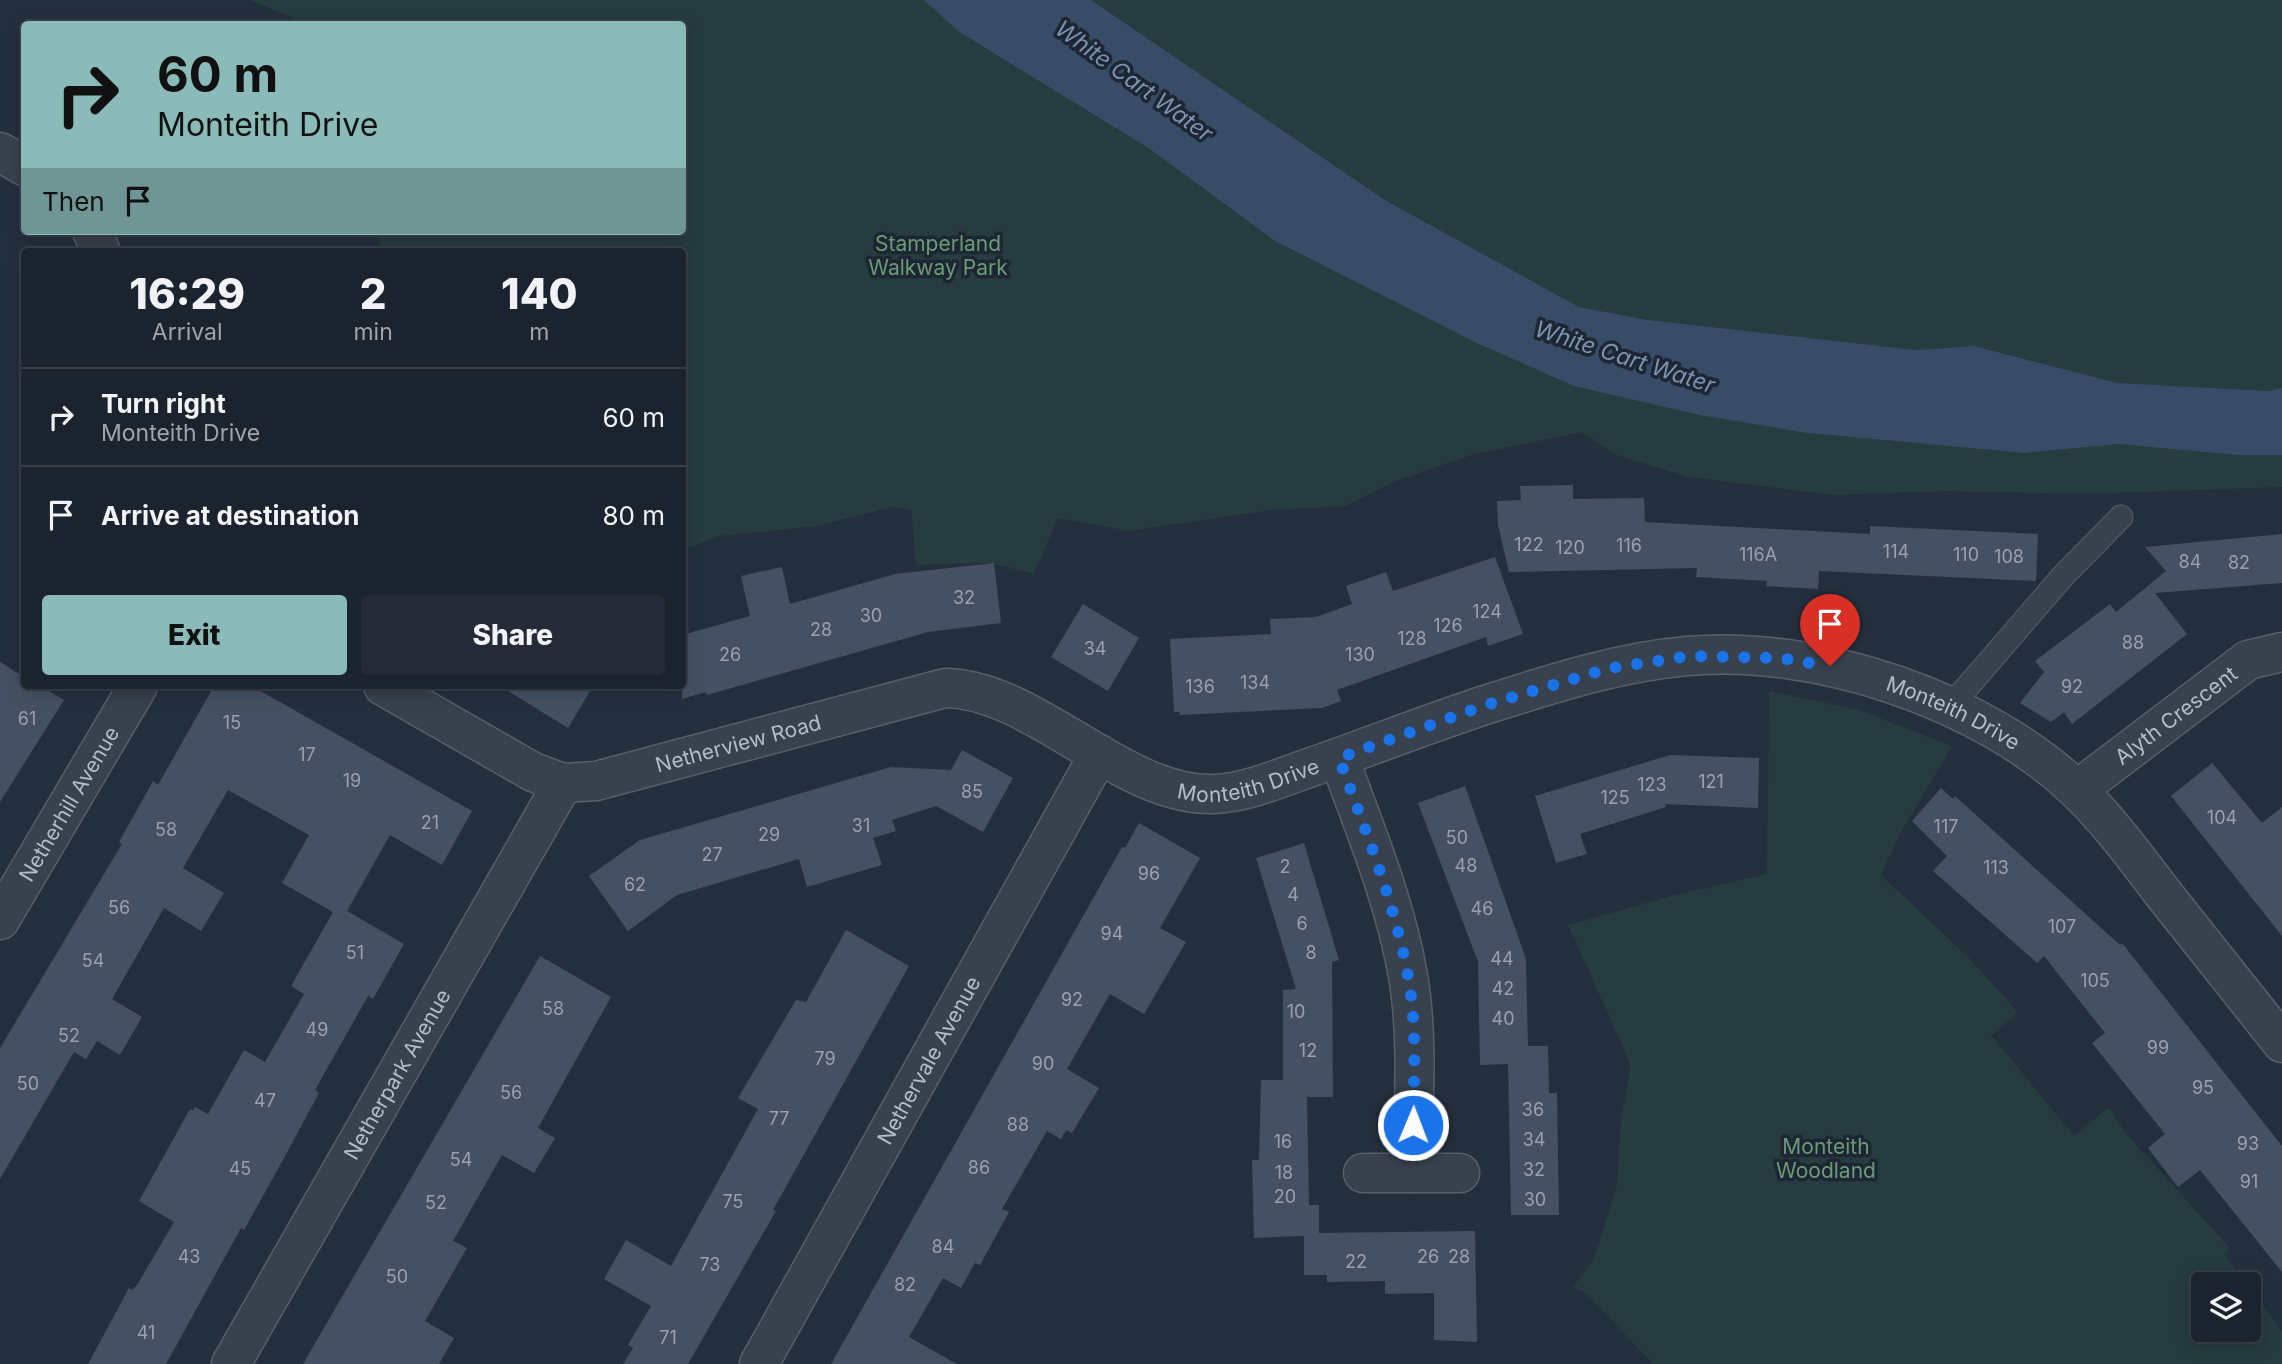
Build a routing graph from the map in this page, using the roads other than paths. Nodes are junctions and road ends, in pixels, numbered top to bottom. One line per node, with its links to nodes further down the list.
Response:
1 (0, 152): 2 (street)
2 (21, 164)
3 (2121, 517): 7 (lane)
4 (2282, 652): 11 (street, Alyth Crescent)
5 (136, 689): 12 (street, Netherhill Avenue)
6 (388, 689): 10 (street, Netherview Road)
7 (1950, 707): 9 (street, Monteith Drive); 11 (street, Monteith Drive)
8 (1099, 754): 9 (street, Monteith Drive); 10 (street, Netherview Road); 18 (street, Nethervale Avenue)
9 (1339, 758): 15 (street)
10 (563, 783): 17 (street, Netherpark Avenue)
11 (2077, 790): 13 (street, Monteith Drive)
12 (0, 920)
13 (2282, 1044)
14 (1363, 1173): 15 (street)
15 (1412, 1173): 16 (street)
16 (1460, 1173)
17 (231, 1364)
18 (759, 1364)

